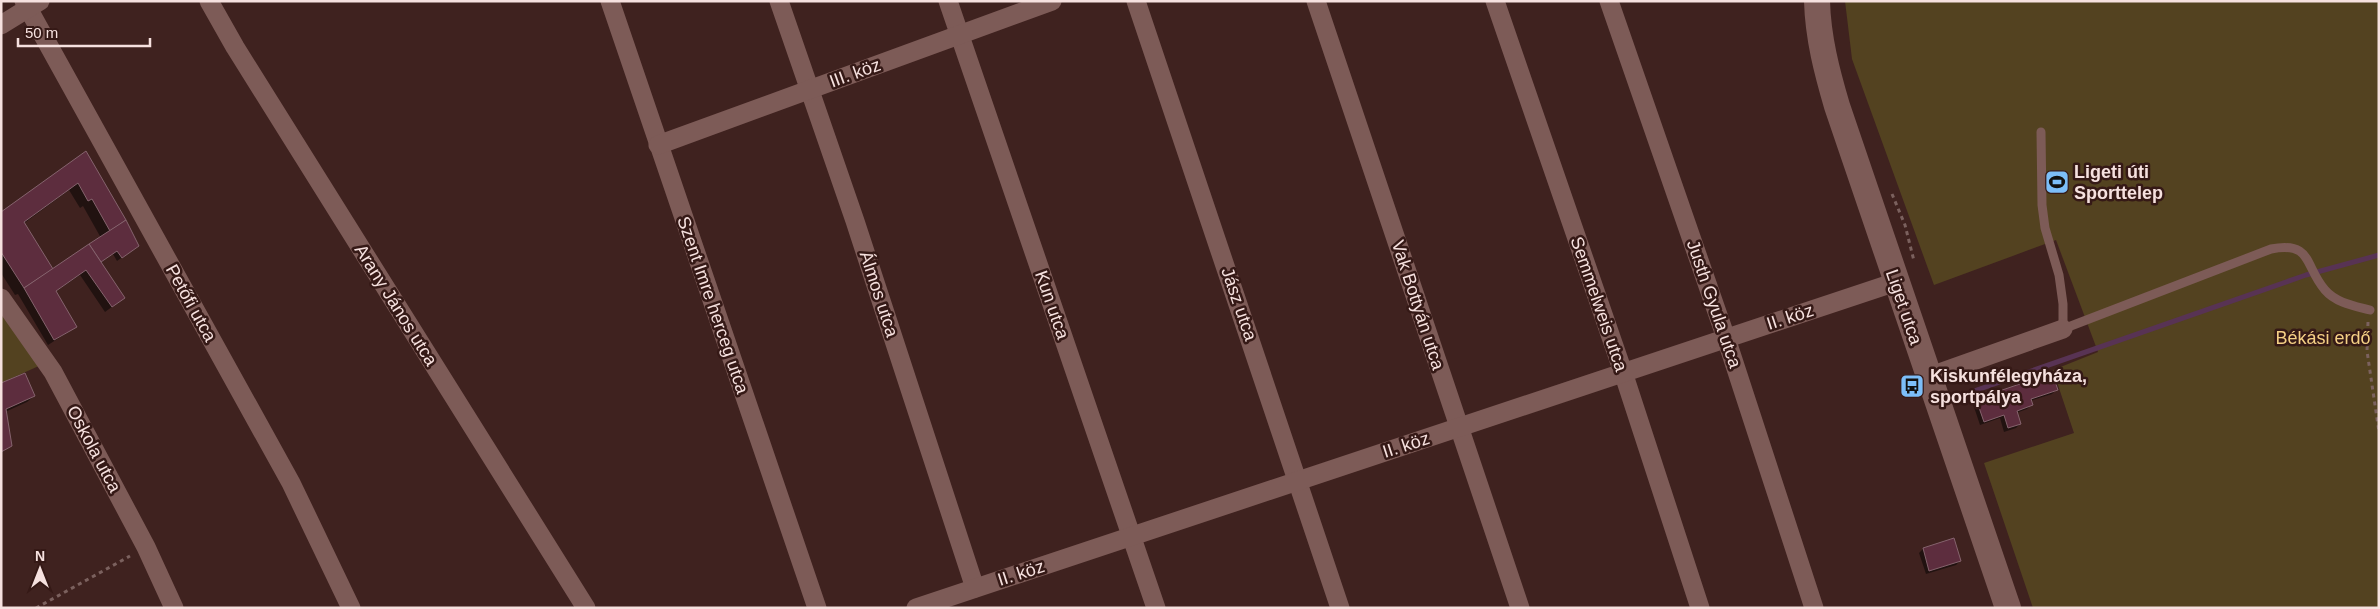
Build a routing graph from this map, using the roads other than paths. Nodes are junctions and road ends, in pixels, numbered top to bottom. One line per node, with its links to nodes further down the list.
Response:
1 (209, 1): 30 (street, Arany János utca)
2 (610, 1): 16 (street, Szent Imre herceg utca)
3 (779, 1): 14 (street, Álmos utca)
4 (948, 1): 13 (street, Kun utca)
5 (1052, 1): 13 (street, III. köz)
6 (1136, 1): 25 (street, Jász utca)
7 (1316, 1): 24 (street, Vak Bottyán utca)
8 (1495, 1): 22 (street, Semmelweis utca)
9 (1609, 1): 21 (street, Justh Gyula utca)
10 (1817, 1): 17 (main road, Liget utca)
11 (31, 4): 12 (street); 29 (street, Petőfi utca)
12 (1, 26)
13 (960, 35): 14 (street, III. köz); 26 (street, Kun utca)
14 (810, 89): 16 (street, III. köz); 27 (street, Álmos utca)
15 (2041, 132): 20 (lane)
16 (658, 145): 31 (street, Szent Imre herceg utca)
17 (1896, 282): 21 (street, II. köz); 23 (main road, Liget utca)
18 (1, 298): 28 (street, Oskola utca)
19 (2370, 310): 20 (lane)
20 (2063, 329): 23 (street)
21 (1726, 338): 22 (street, II. köz); 37 (street, Justh Gyula utca)
22 (1622, 372): 24 (street, II. köz); 36 (street, Semmelweis utca)
23 (1928, 377): 38 (main road, Liget utca)
24 (1458, 427): 25 (street, II. köz); 35 (street, Vak Bottyán utca)
25 (1299, 480): 26 (street, II. köz); 34 (street, Jász utca)
26 (1131, 536): 27 (street, II. köz); 33 (street, Kun utca)
27 (975, 588): 32 (street, II. köz)
28 (174, 608)
29 (351, 608)
30 (586, 608)
31 (817, 608)
32 (916, 608)
33 (1156, 608)
34 (1340, 608)
35 (1520, 608)
36 (1700, 608)
37 (1814, 608)
38 (2008, 608)

